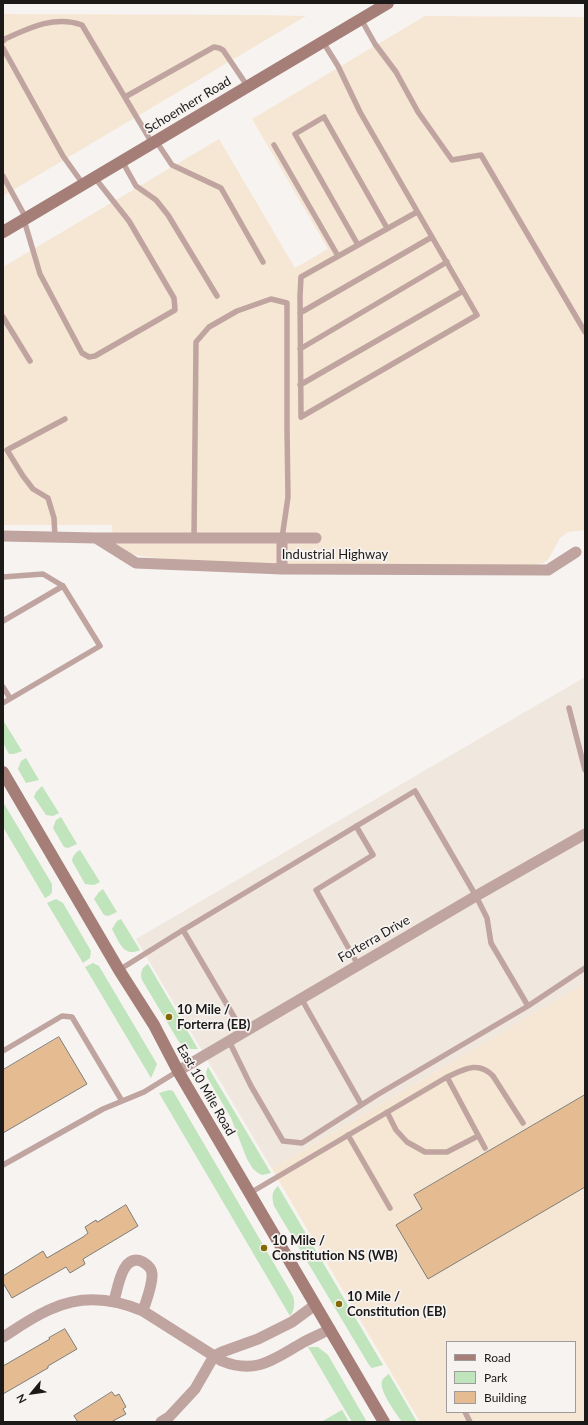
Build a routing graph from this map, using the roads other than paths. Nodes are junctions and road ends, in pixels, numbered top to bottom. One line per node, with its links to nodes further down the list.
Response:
1 (388, 3): 2 (main road, Schoenherr Road)
2 (360, 19): 4 (main road, Schoenherr Road); 27 (lane)
3 (3, 41): 7 (lane)
4 (323, 42): 6 (main road, Schoenherr Road); 14 (lane)
5 (3, 48): 13 (lane)
6 (248, 87): 7 (lane); 8 (main road, Schoenherr Road)
7 (125, 97): 8 (lane)
8 (154, 142): 10 (main road, Schoenherr Road); 21 (lane)
9 (274, 145): 20 (lane)
10 (122, 161): 12 (main road, Schoenherr Road); 24 (lane)
11 (3, 176): 15 (lane)
12 (94, 177): 13 (main road, Schoenherr Road); 15 (lane)
13 (83, 184): 15 (main road, Schoenherr Road)
14 (417, 212): 16 (lane); 18 (lane)
15 (25, 219): 17 (main road, Schoenherr Road)
16 (387, 228): 19 (lane); 19 (lane)
17 (3, 232)
18 (432, 237): 22 (lane); 25 (lane)
19 (358, 245): 20 (lane)
20 (338, 256): 25 (lane)
21 (263, 262)
22 (447, 262): 23 (lane); 28 (lane)
23 (463, 291): 30 (lane); 30 (lane)
24 (217, 296)
25 (300, 313): 28 (lane)
26 (3, 317): 29 (lane)
27 (585, 332)
28 (300, 349): 30 (lane)
29 (30, 361)
30 (300, 384)
31 (65, 420): 33 (lane)
32 (3, 536): 33 (street, Industrial Highway)
33 (55, 538): 34 (street, Industrial Highway)
34 (96, 538): 35 (street, Industrial Highway); 39 (street, Industrial Highway)
35 (194, 538): 36 (street, Industrial Highway); 36 (lane)
36 (282, 538): 37 (street, Industrial Highway); 39 (street)
37 (316, 538)
38 (576, 552): 39 (street, Industrial Highway)
39 (282, 569)
40 (3, 577): 41 (lane)
41 (63, 586): 42 (lane); 44 (lane)
42 (3, 621)
43 (3, 687): 44 (lane)
44 (10, 698): 45 (lane)
45 (3, 703)
46 (569, 708): 47 (lane)
47 (585, 770)
48 (3, 772): 55 (main road, East 10 Mile Road)
49 (356, 826): 51 (lane); 52 (lane); 53 (lane)
50 (585, 834): 51 (street, Forterra Drive)
51 (476, 896): 53 (street, Forterra Drive); 57 (lane)
52 (183, 930): 55 (lane); 58 (lane)
53 (358, 965): 56 (street, Forterra Drive)
54 (585, 968): 57 (lane)
55 (119, 970): 61 (main road, East 10 Mile Road)
56 (301, 998): 58 (street, Forterra Drive); 64 (lane)
57 (528, 1006): 64 (lane)
58 (243, 1032): 59 (street, Forterra Drive)
59 (229, 1041): 61 (street, Forterra Drive); 64 (lane)
60 (3, 1050): 63 (lane)
61 (178, 1071): 63 (lane); 71 (main road, East 10 Mile Road)
62 (447, 1077): 65 (lane); 66 (lane); 68 (lane)
63 (122, 1101): 70 (lane)
64 (362, 1104)
65 (387, 1112): 67 (lane); 68 (lane)
66 (523, 1123)
67 (348, 1135): 71 (lane); 72 (lane)
68 (478, 1136): 69 (lane)
69 (485, 1148)
70 (3, 1166)
71 (250, 1192): 74 (main road, East 10 Mile Road)
72 (390, 1208)
73 (114, 1301): 75 (street); 75 (street); 77 (street)
74 (315, 1305): 76 (main road, East 10 Mile Road); 78 (street)
75 (143, 1311): 78 (street)
76 (330, 1329): 78 (street); 81 (main road, East 10 Mile Road)
77 (3, 1337)
78 (214, 1356): 80 (street)
79 (465, 1413): 82 (lane)
80 (160, 1422)
81 (384, 1422)
82 (470, 1422)

